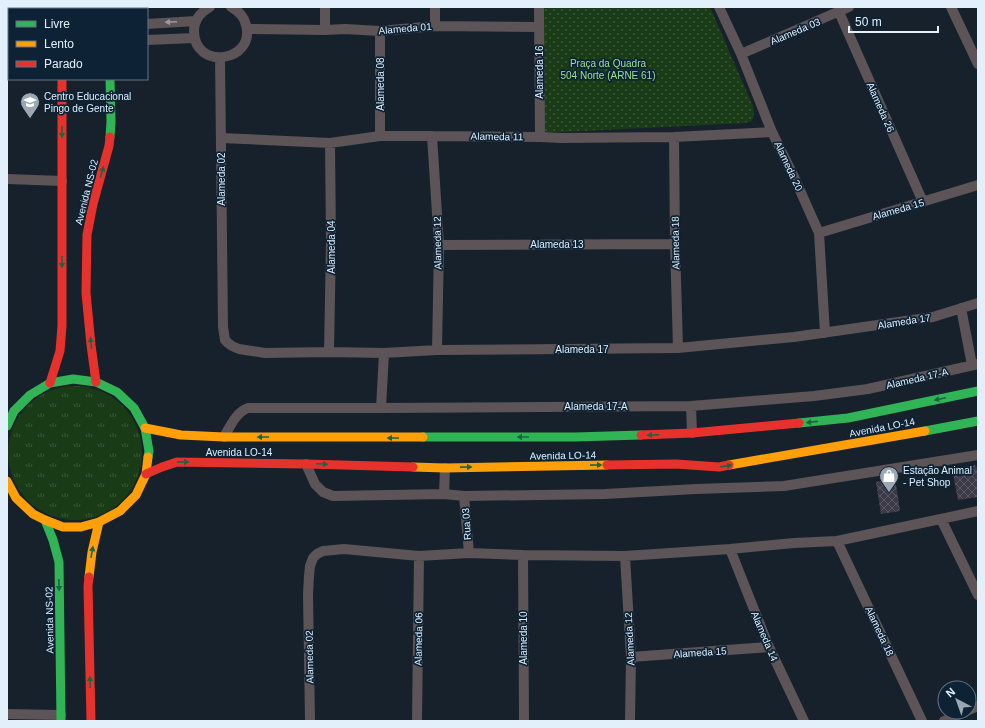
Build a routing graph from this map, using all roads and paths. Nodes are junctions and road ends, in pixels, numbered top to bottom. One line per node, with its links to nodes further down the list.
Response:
1 (210, 7): 10 (street)
2 (230, 7): 14 (street)
3 (325, 7): 15 (street)
4 (435, 7): 12 (street)
5 (539, 7): 13 (street, Alameda 16)
6 (719, 7): 19 (street, Alameda 20)
7 (849, 7): 9 (street, Alameda 03)
8 (952, 7): 21 (street)
9 (839, 12): 19 (street, Alameda 03); 34 (street, Alameda 26)
10 (196, 21): 11 (street, one-way to 11); 17 (street)
11 (148, 24)
12 (435, 26): 13 (street, Alameda 01); 16 (street, Alameda 01)
13 (539, 27): 27 (street, Alameda 16)
14 (247, 29): 15 (street, Alameda 01); 20 (street)
15 (324, 30): 16 (street, Alameda 01)
16 (380, 31): 25 (street, Alameda 08)
17 (194, 38): 18 (street); 20 (street)
18 (148, 40)
19 (741, 54): 24 (street, Alameda 20)
20 (220, 58): 29 (street, Alameda 02)
21 (978, 64)
22 (62, 80): 32 (street, Avenida NS-02, one-way to 32)
23 (110, 80): 47 (street, Avenida NS-02, one-way to 23)
24 (772, 132): 28 (street, Alameda 11); 35 (street, Alameda 20)
25 (380, 136): 26 (street, Alameda 11); 30 (street, Alameda 11)
26 (432, 136): 27 (street, Alameda 11); 37 (street, Alameda 12)
27 (540, 137): 28 (street, Alameda 11)
28 (674, 137): 36 (street, Alameda 18)
29 (221, 138): 30 (street, Alameda 11); 38 (street, Alameda 02)
30 (330, 143): 44 (street, Alameda 04)
31 (7, 179): 32 (street)
32 (62, 181): 48 (street, Avenida NS-02, one-way to 48)
33 (978, 185): 34 (street, Alameda 15)
34 (923, 202): 35 (street, Alameda 15)
35 (819, 232): 41 (street, Alameda 20)
36 (675, 244): 37 (street, Alameda 13); 42 (street, Alameda 18)
37 (439, 245): 43 (street, Alameda 12)
38 (222, 300): 44 (street, Alameda 17)
39 (978, 303): 40 (street, Alameda 17)
40 (961, 308): 41 (street, Alameda 17); 46 (street)
41 (825, 333): 42 (street, Alameda 17)
42 (678, 348): 43 (street, Alameda 17)
43 (437, 350): 45 (street, Alameda 17)
44 (329, 352): 45 (street, Alameda 17)
45 (384, 353): 51 (street)
46 (975, 364): 50 (street, Alameda 17-A)
47 (96, 382): 48 (street); 54 (street)
48 (50, 384): 53 (street)
49 (978, 391): 55 (street, Avenida LO-14, one-way to 55)
50 (691, 406): 51 (street, Alameda 17-A); 55 (street)
51 (381, 408): 56 (street, Alameda 17-A)
52 (978, 421): 59 (street, Avenida LO-14, one-way to 52)
53 (7, 426)
54 (145, 428): 56 (street, Avenida LO-14); 60 (street)
55 (692, 433): 56 (street, Avenida LO-14, one-way to 56)
56 (224, 437)
57 (978, 455): 63 (street)
58 (306, 464): 59 (street, Avenida LO-14, one-way to 59); 60 (street, Avenida LO-14, one-way to 58); 62 (street)
59 (445, 468): 62 (street)
60 (146, 474): 67 (street)
61 (7, 481): 66 (street)
62 (444, 494): 63 (street)
63 (464, 496): 70 (street, Rua 03)
64 (978, 511): 65 (street)
65 (941, 519): 68 (street); 74 (street)
66 (45, 520): 67 (street); 78 (street, Avenida NS-02, one-way to 78)
67 (99, 522): 79 (street, one-way to 67)
68 (837, 541): 69 (street); 85 (street, Alameda 18)
69 (730, 549): 73 (street); 75 (street, Alameda 14)
70 (468, 552): 71 (street); 72 (street)
71 (522, 555): 73 (street); 82 (street, Alameda 10)
72 (419, 556): 80 (street, Alameda 02); 81 (street, Alameda 06)
73 (625, 556): 76 (street, Alameda 12)
74 (978, 595)
75 (769, 648): 76 (street, Alameda 15); 84 (street, Alameda 14)
76 (631, 657): 83 (street, Alameda 12)
77 (7, 714): 78 (street)
78 (61, 718)
79 (91, 721)
80 (310, 721)
81 (417, 721)
82 (524, 721)
83 (630, 721)
84 (804, 721)
85 (922, 721)

